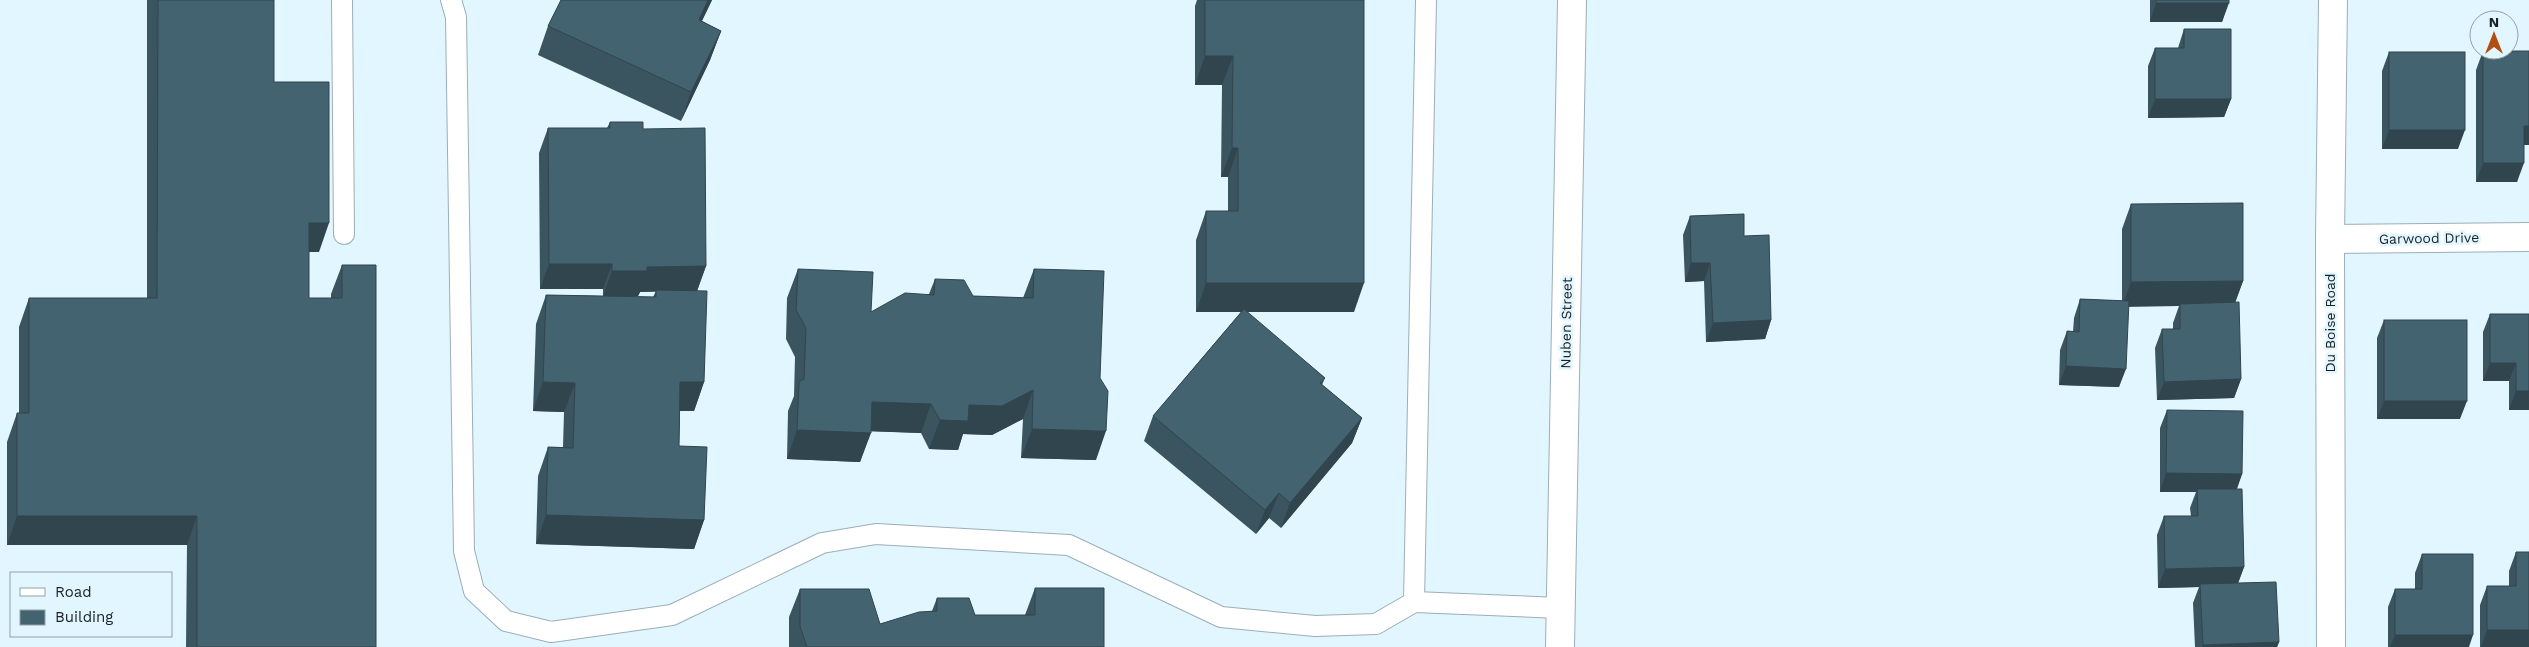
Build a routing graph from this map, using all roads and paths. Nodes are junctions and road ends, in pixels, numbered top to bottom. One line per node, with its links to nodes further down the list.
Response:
1 (342, 0): 6 (lane)
2 (451, 0): 9 (lane)
3 (1426, 0): 9 (lane)
4 (1572, 0): 10 (street, Nuben Street)
5 (2333, 0): 8 (street, Du Boise Road)
6 (344, 234)
7 (2529, 237): 8 (street, Garwood Drive)
8 (2330, 239): 12 (street, Du Boise Road)
9 (1414, 602): 10 (lane)
10 (1561, 608): 11 (street, Nuben Street)
11 (1560, 647)
12 (2331, 647)

